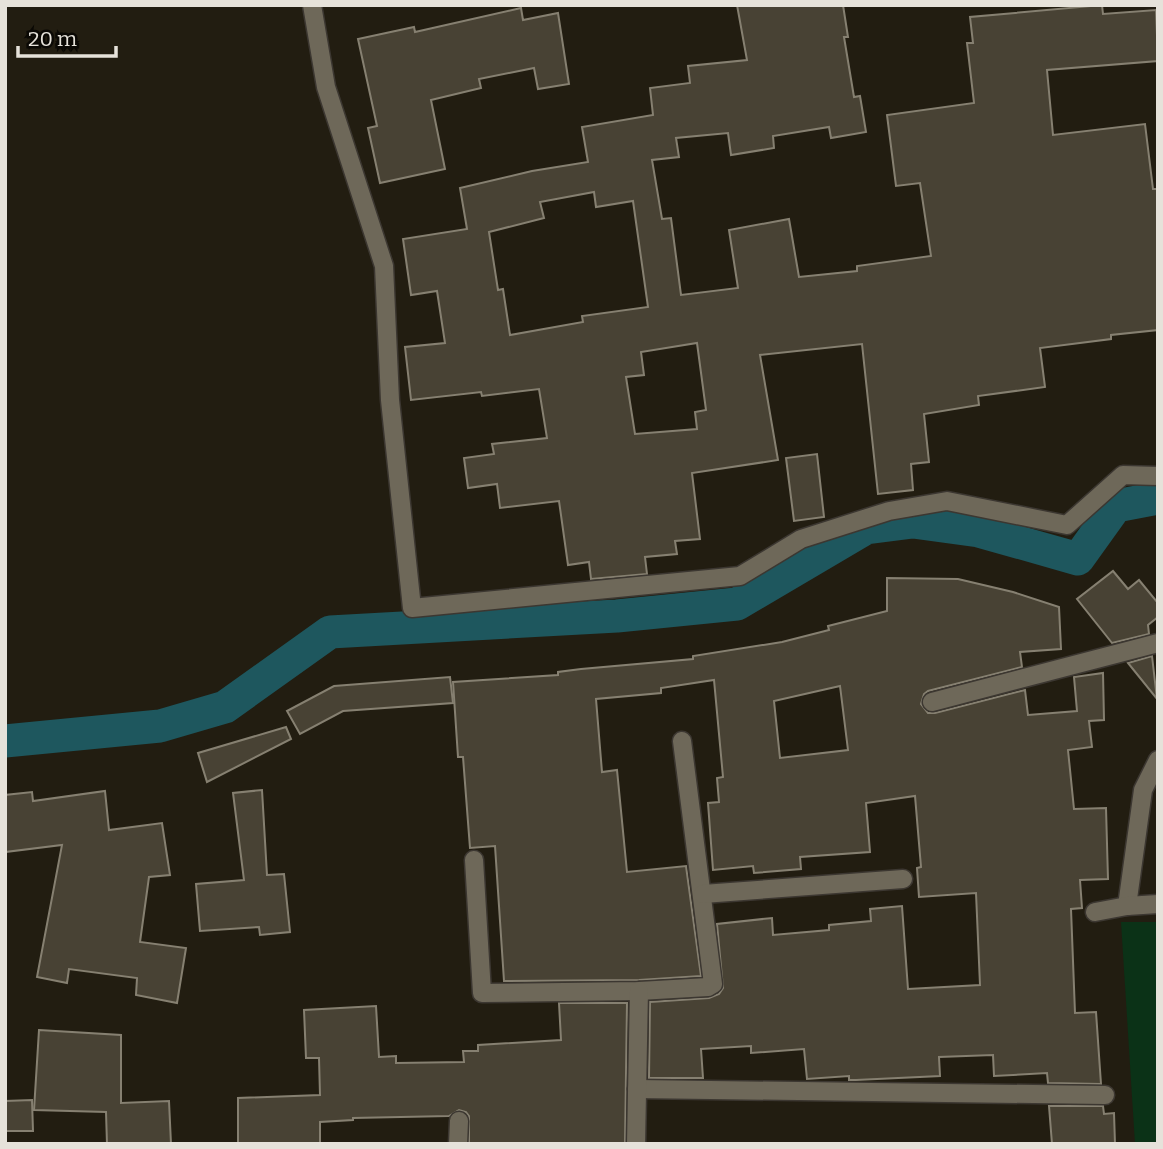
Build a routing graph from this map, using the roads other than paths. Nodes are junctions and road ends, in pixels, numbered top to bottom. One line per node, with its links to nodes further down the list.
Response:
1 (312, 5): 2 (street)
2 (1158, 476)
3 (1158, 643): 4 (street)
4 (932, 702)
5 (682, 741): 9 (street)
6 (1158, 760): 11 (street)
7 (474, 860): 13 (street)
8 (903, 879): 9 (street)
9 (703, 894): 13 (street)
10 (1158, 904): 11 (street)
11 (1127, 905): 12 (street)
12 (1094, 912)
13 (639, 991): 14 (street)
14 (637, 1089): 15 (street); 18 (street)
15 (1105, 1095)
16 (459, 1121): 17 (street)
17 (458, 1144)
18 (636, 1144)

